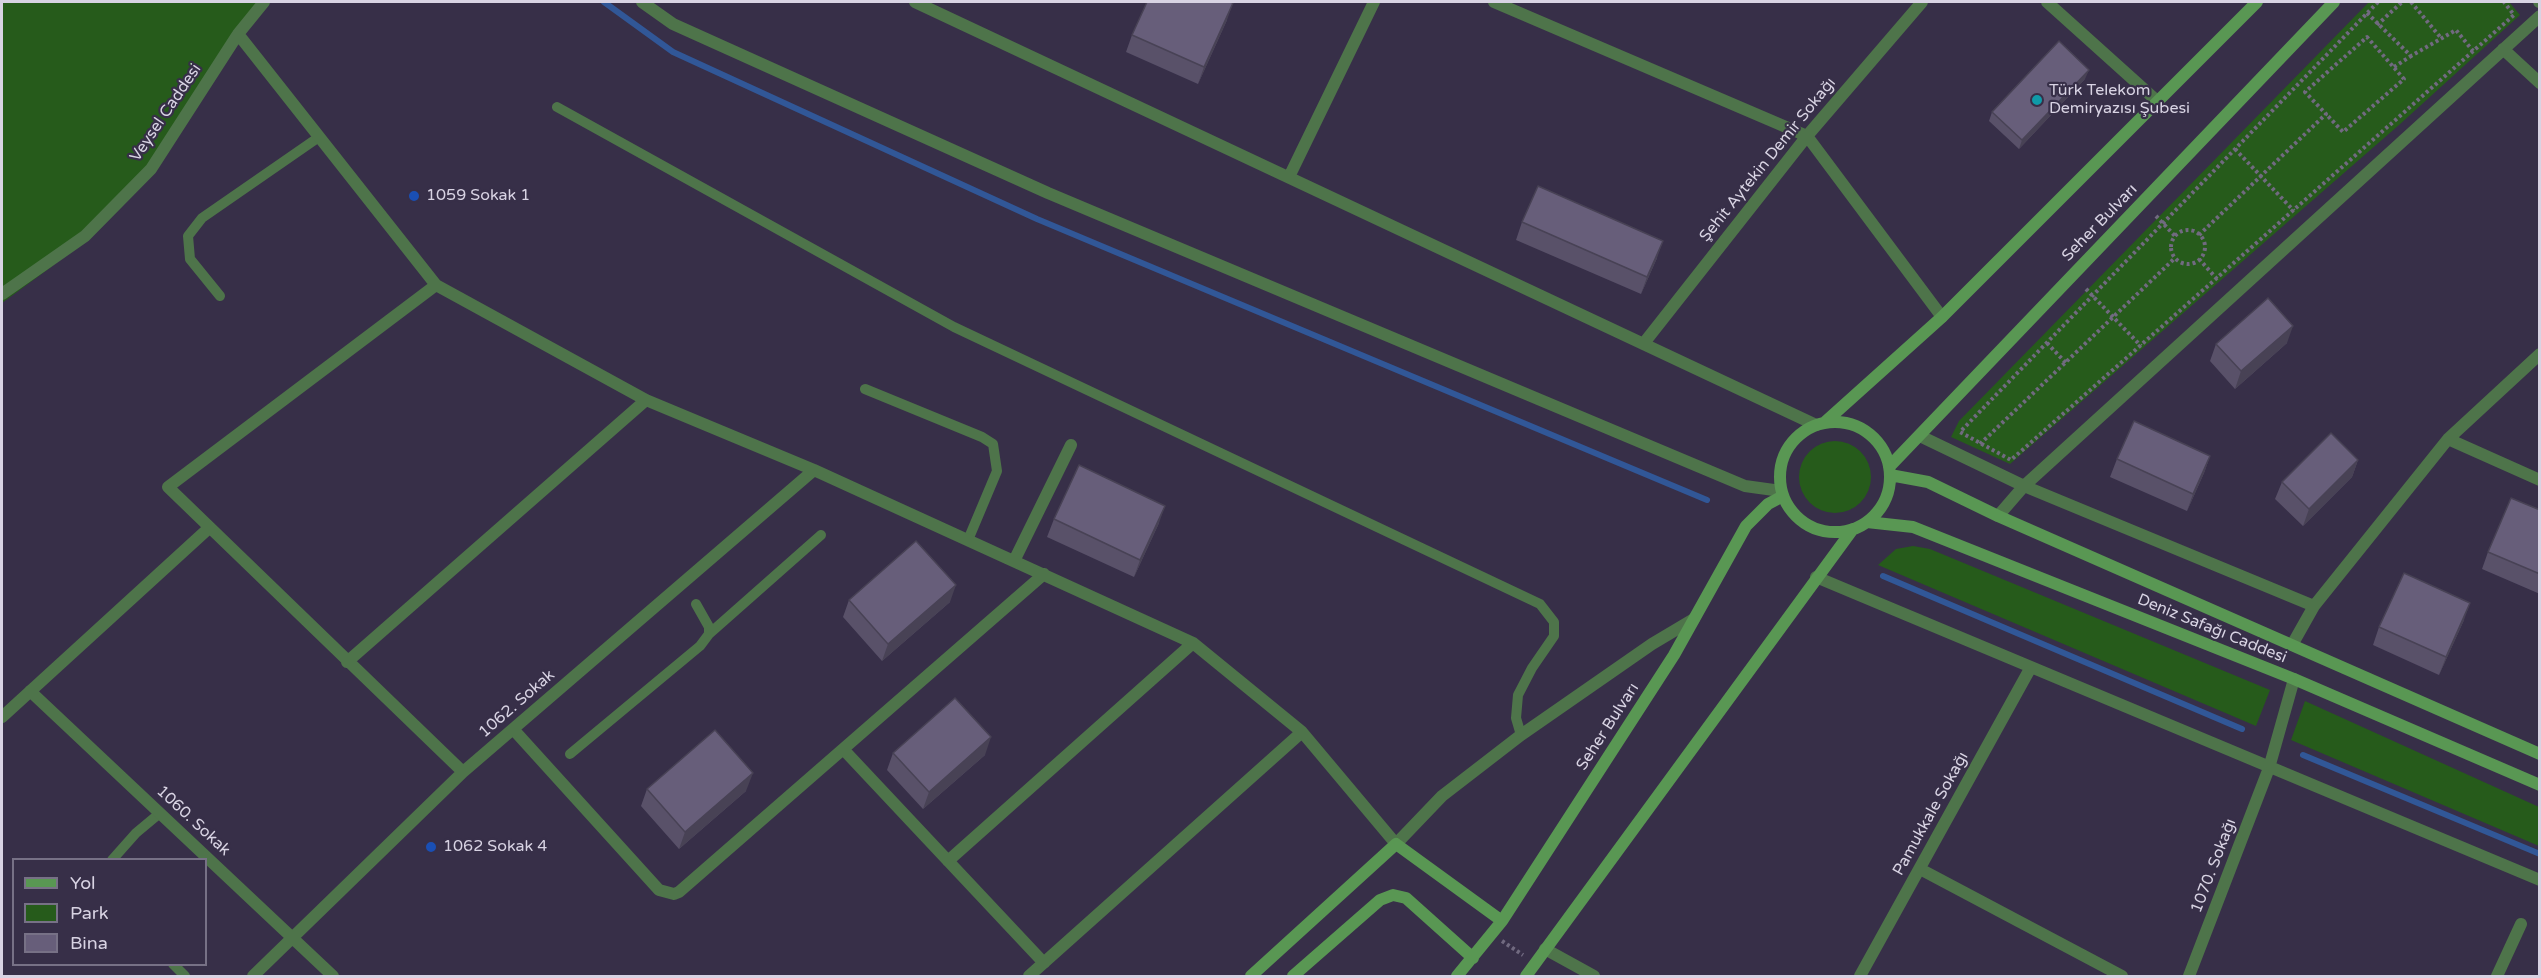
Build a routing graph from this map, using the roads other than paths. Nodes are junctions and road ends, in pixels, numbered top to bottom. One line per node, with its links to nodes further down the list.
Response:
1 (264, 2): 11 (street, Veysel Caddesi)
2 (642, 2): 35 (street)
3 (915, 2): 18 (street)
4 (1374, 2): 18 (street)
5 (1494, 2): 16 (street)
6 (1922, 2): 16 (street, Şehit Aytekin Demir Sokağı)
7 (2047, 2): 14 (street)
8 (2257, 2): 14 (main road)
9 (2334, 2): 28 (main road, Seher Bulvarı)
10 (2540, 16): 12 (street)
11 (238, 34): 17 (street); 20 (street, Veysel Caddesi)
12 (2503, 49): 13 (street); 34 (street)
13 (2540, 84)
14 (2157, 101): 22 (main road)
15 (557, 107): 58 (lane)
16 (1807, 136): 22 (street); 23 (street, Şehit Aytekin Demir Sokağı)
17 (319, 137): 19 (street); 21 (lane)
18 (1289, 177): 23 (street)
19 (436, 285): 26 (street); 38 (street)
20 (2, 294)
21 (220, 296)
22 (1942, 317): 27 (main road)
23 (1644, 343): 27 (street)
24 (2540, 354): 29 (street)
25 (865, 389): 41 (lane)
26 (646, 400): 31 (street); 51 (street)
27 (1820, 424): 32 (main road); 35 (main road)
28 (1920, 436): 32 (main road, Seher Bulvarı); 34 (street)
29 (2448, 439): 33 (street); 46 (street)
30 (1071, 445): 42 (street)
31 (814, 470): 41 (street); 56 (street, 1062. Sokak)
32 (1889, 471): 36 (main road, Deniz Safağı Caddesi); 37 (main road)
33 (2540, 480)
34 (2024, 486): 36 (street); 46 (street)
35 (1782, 493): 39 (main road); 47 (main road, Seher Bulvarı)
36 (1998, 516): 50 (main road, Deniz Safağı Caddesi)
37 (1867, 522): 39 (main road); 53 (main road, Deniz Safağı Caddesi)
38 (209, 528): 51 (street); 54 (street)
39 (1853, 529): 44 (main road)
40 (821, 535): 48 (lane)
41 (968, 540): 42 (street)
42 (1014, 561): 43 (street)
43 (1044, 574): 49 (street); 59 (street)
44 (1816, 577): 52 (street); 74 (main road)
45 (696, 604): 48 (lane)
46 (2314, 606): 50 (street)
47 (1694, 619): 58 (street); 71 (main road, Seher Bulvarı)
48 (708, 634): 60 (lane)
49 (1193, 643): 57 (street); 68 (street)
50 (2292, 645): 61 (main road, Deniz Safağı Caddesi)
51 (346, 662): 63 (street)
52 (2031, 667): 62 (street); 69 (street, Pamukkale Sokağı)
53 (2294, 679): 62 (street, 1070. Sokağı); 64 (main road, Deniz Safağı Caddesi)
54 (30, 691): 55 (street); 65 (street, 1060. Sokak)
55 (2, 717)
56 (513, 729): 59 (street); 63 (street, 1062. Sokak)
57 (1302, 732): 66 (street); 76 (street)
58 (1521, 735): 66 (street)
59 (843, 750): 68 (street)
60 (570, 754)
61 (2540, 754)
62 (2269, 768): 70 (street); 87 (street, 1070. Sokağı)
63 (463, 772): 73 (street, 1062. Sokak)
64 (2540, 785)
65 (160, 813): 67 (lane); 73 (street, 1060. Sokak)
66 (1396, 844): 71 (main road); 80 (main road)
67 (114, 858)
68 (948, 861): 76 (street)
69 (1920, 868): 85 (street, Pamukkale Sokağı); 86 (street)
70 (2540, 880)
71 (1502, 921): 75 (main road, Seher Bulvarı)
72 (2521, 924): 88 (street)
73 (291, 937): 77 (street, 1062. Sokak); 78 (street, 1060. Sokak)
74 (1545, 949): 83 (main road); 84 (street)
75 (1473, 958): 81 (main road); 82 (main road, Seher Bulvarı)
76 (1044, 963): 79 (street)
77 (253, 976)
78 (333, 976)
79 (1029, 976)
80 (1251, 976)
81 (1293, 976)
82 (1457, 976)
83 (1526, 976)
84 (1594, 976)
85 (1860, 976)
86 (2122, 976)
87 (2189, 976)
88 (2497, 976)

